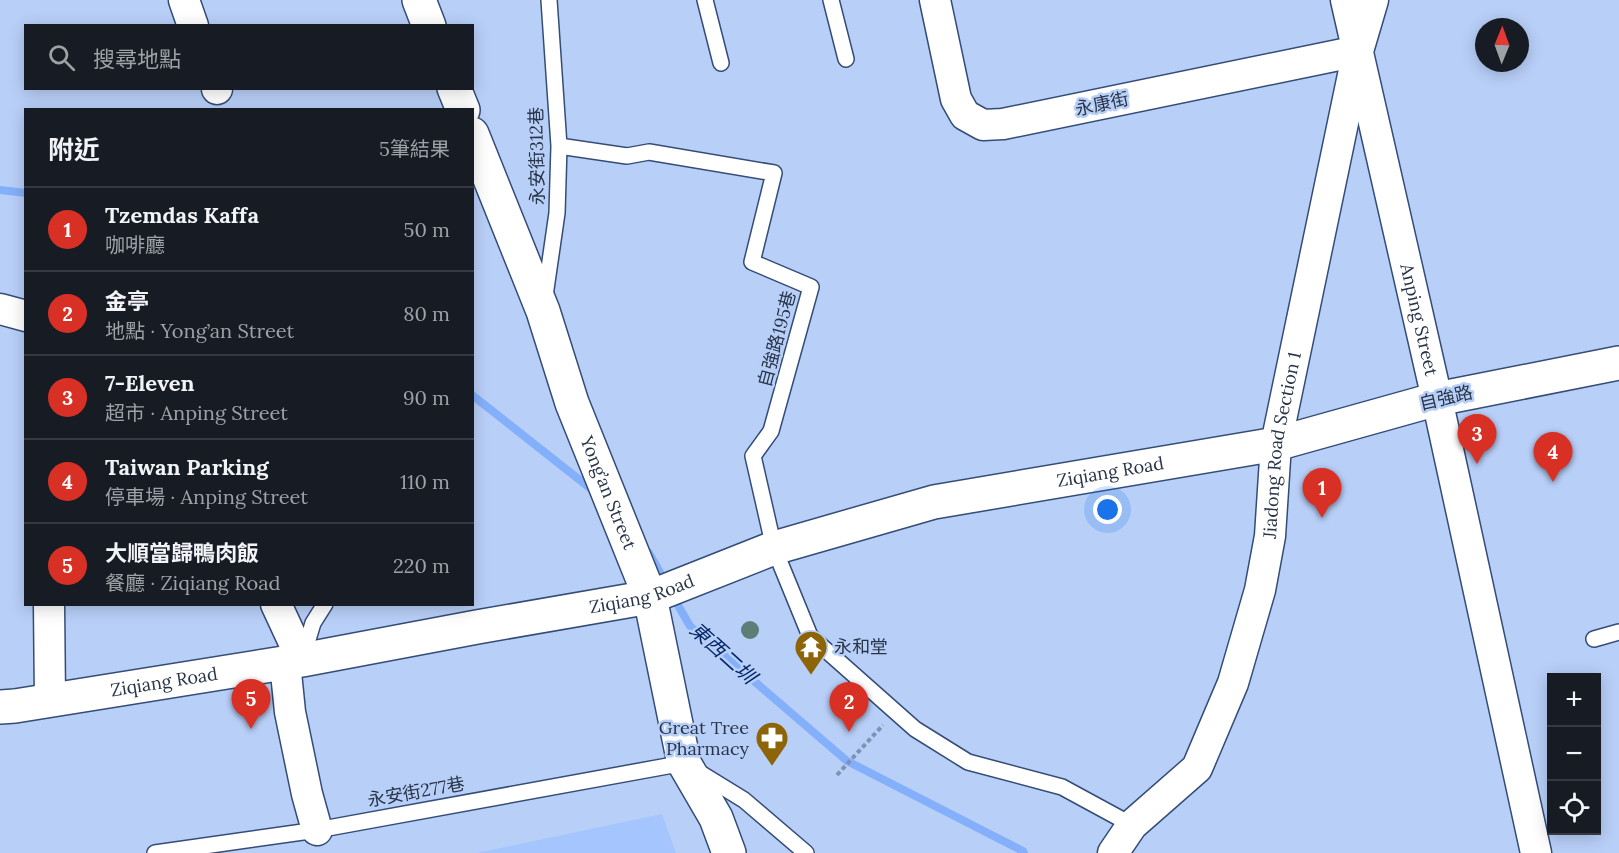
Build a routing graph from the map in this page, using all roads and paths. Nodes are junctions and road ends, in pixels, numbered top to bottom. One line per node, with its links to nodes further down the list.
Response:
1 (184, 0): 9 (street)
2 (419, 0): 10 (street)
3 (549, 0): 17 (lane, 永安街312巷)
4 (705, 0): 13 (lane)
5 (831, 0): 12 (lane)
6 (935, 0): 11 (street, 永康街)
7 (1346, 0): 11 (street, Anping Street)
8 (1374, 0): 11 (street, Jiadong Road Section 1)
9 (192, 24)
10 (428, 24)
11 (1358, 51): 22 (street, Anping Street); 23 (street, Jiadong Road Section 1)
12 (846, 59)
13 (721, 63)
14 (455, 90): 15 (street)
15 (462, 108)
16 (474, 139): 19 (street, Yong’an Street)
17 (559, 146): 19 (lane, 永安街312巷); 24 (lane, 自強路195巷)
18 (0, 309): 20 (street)
19 (543, 311): 25 (street, Yong’an Street)
20 (24, 315)
21 (1619, 363): 22 (street, 自強路)
22 (1437, 399): 23 (street, 自強路); 43 (street, Anping Street)
23 (1276, 444): 24 (street, Ziqiang Road); 37 (street, Jiadong Road Section 1)
24 (774, 548): 25 (street, Ziqiang Road); 34 (lane)
25 (650, 597): 31 (street, Ziqiang Road); 35 (street, Yong’an Street)
26 (49, 606): 32 (street)
27 (277, 606): 31 (street)
28 (324, 606): 31 (lane)
29 (1619, 632): 30 (lane)
30 (1594, 639)
31 (294, 661): 32 (street, Ziqiang Road); 38 (street)
32 (50, 700): 33 (street, Ziqiang Road)
33 (0, 707)
34 (895, 711): 36 (path); 37 (lane)
35 (684, 764): 38 (lane, 永安街277巷); 40 (street, Yong’an Street); 41 (lane)
36 (837, 775)
37 (1132, 825): 42 (street, Jiadong Road Section 1)
38 (317, 830): 39 (lane, 永安街277巷)
39 (155, 853)
40 (729, 853)
41 (806, 853)
42 (1113, 853)
43 (1536, 853)

